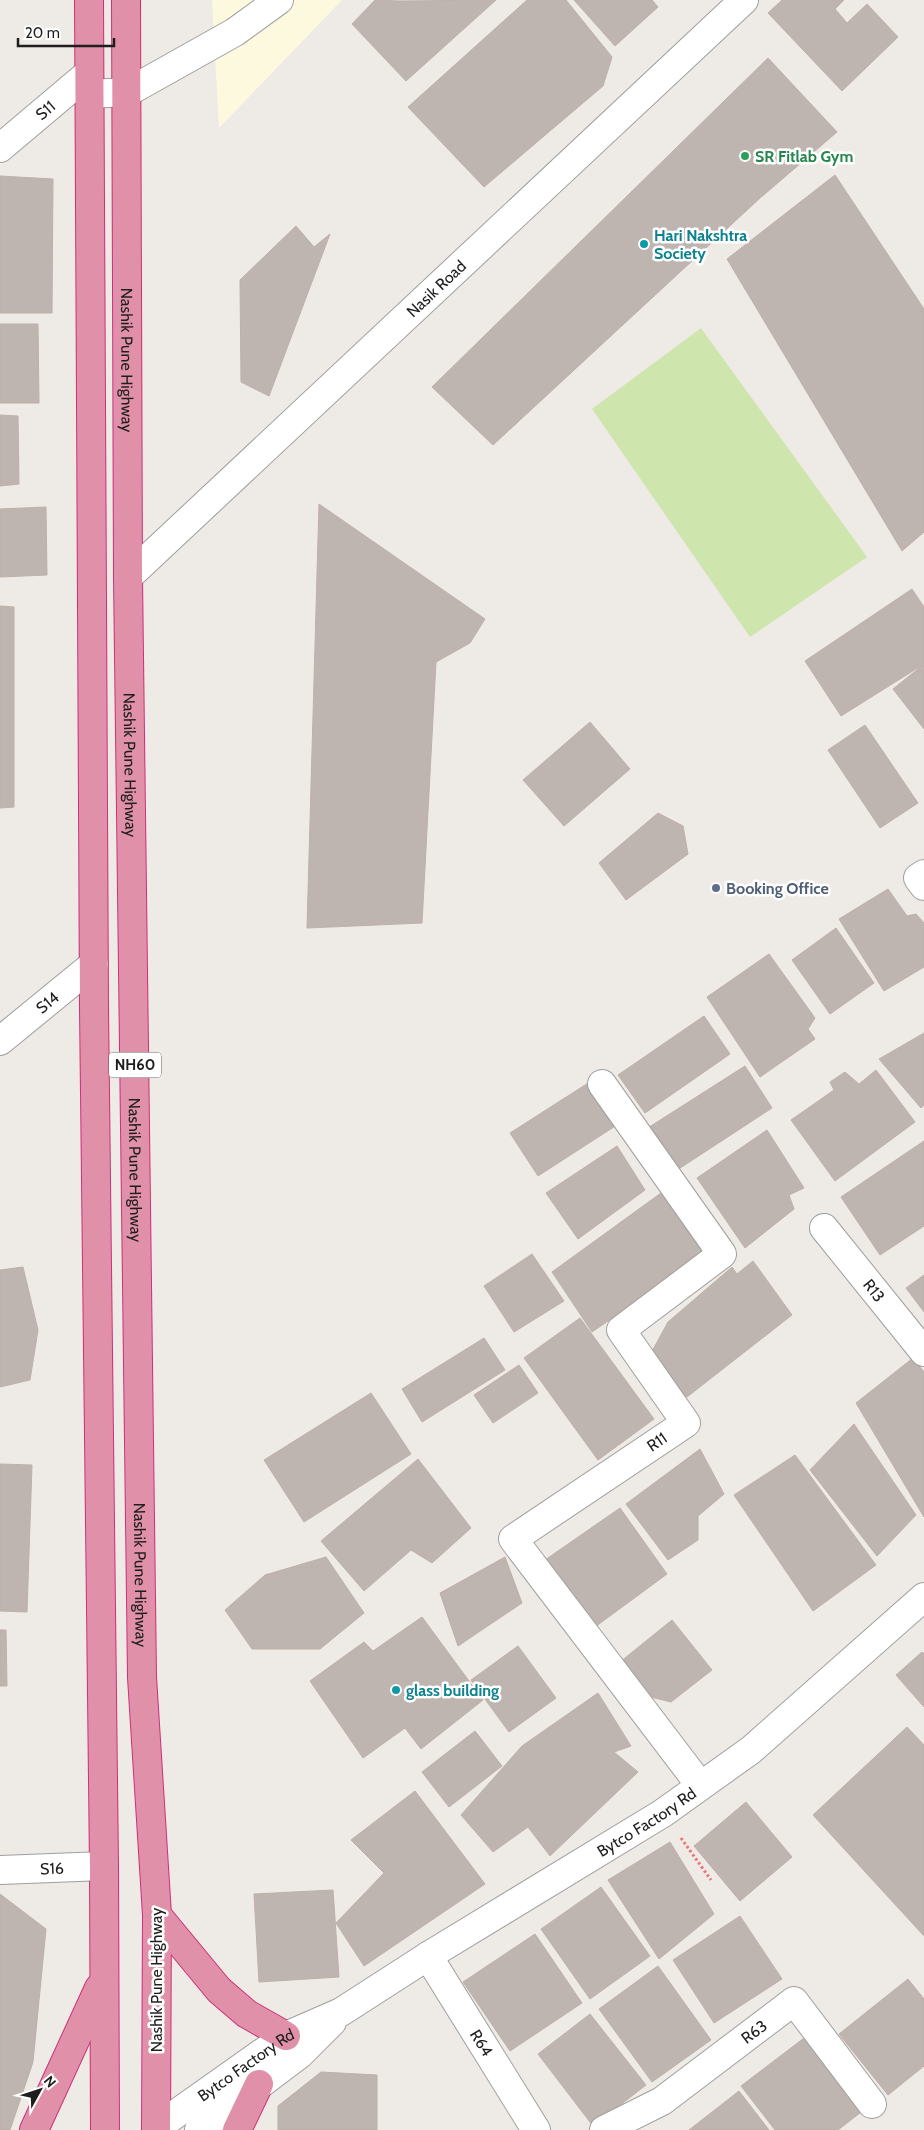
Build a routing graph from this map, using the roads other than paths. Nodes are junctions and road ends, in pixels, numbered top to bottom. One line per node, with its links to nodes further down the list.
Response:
1 (89, 0): 5 (highway, NH60)
2 (126, 0): 6 (highway, Nashik Pune Highway / NH60)
3 (279, 0): 6 (street)
4 (744, 0): 8 (street, Nasik Road)
5 (89, 83): 6 (street); 7 (street, S11); 9 (highway, NH60)
6 (128, 92): 8 (highway, Nashik Pune Highway / NH60)
7 (0, 148)
8 (128, 577): 18 (highway, Nashik Pune Highway / NH60)
9 (94, 964): 10 (street, S14); 16 (highway, NH60)
10 (0, 1041)
11 (602, 1084): 15 (street, R11)
12 (824, 1228): 13 (street, R13)
13 (924, 1352)
14 (924, 1597): 15 (street, Bytco Factory Rd)
15 (700, 1785): 19 (street, Bytco Factory Rd)
16 (104, 1866): 17 (street, S16); 20 (highway, NH60)
17 (0, 1870)
18 (157, 1915): 22 (highway); 25 (highway, Nashik Pune Highway / NH60)
19 (428, 1956): 21 (street, Bytco Factory Rd); 30 (street, R64)
20 (104, 1979): 26 (highway); 27 (highway, NH60)
21 (342, 2012): 22 (street, Bytco Factory Rd); 23 (street, Bytco Factory Rd)
22 (286, 2036): 25 (street, Bytco Factory Rd)
23 (259, 2084): 28 (street, Bytco Factory Rd); 29 (highway)
24 (872, 2104): 31 (street, R63)
25 (156, 2129)
26 (34, 2130)
27 (105, 2130)
28 (199, 2130)
29 (237, 2130)
30 (536, 2130)
31 (604, 2130)

